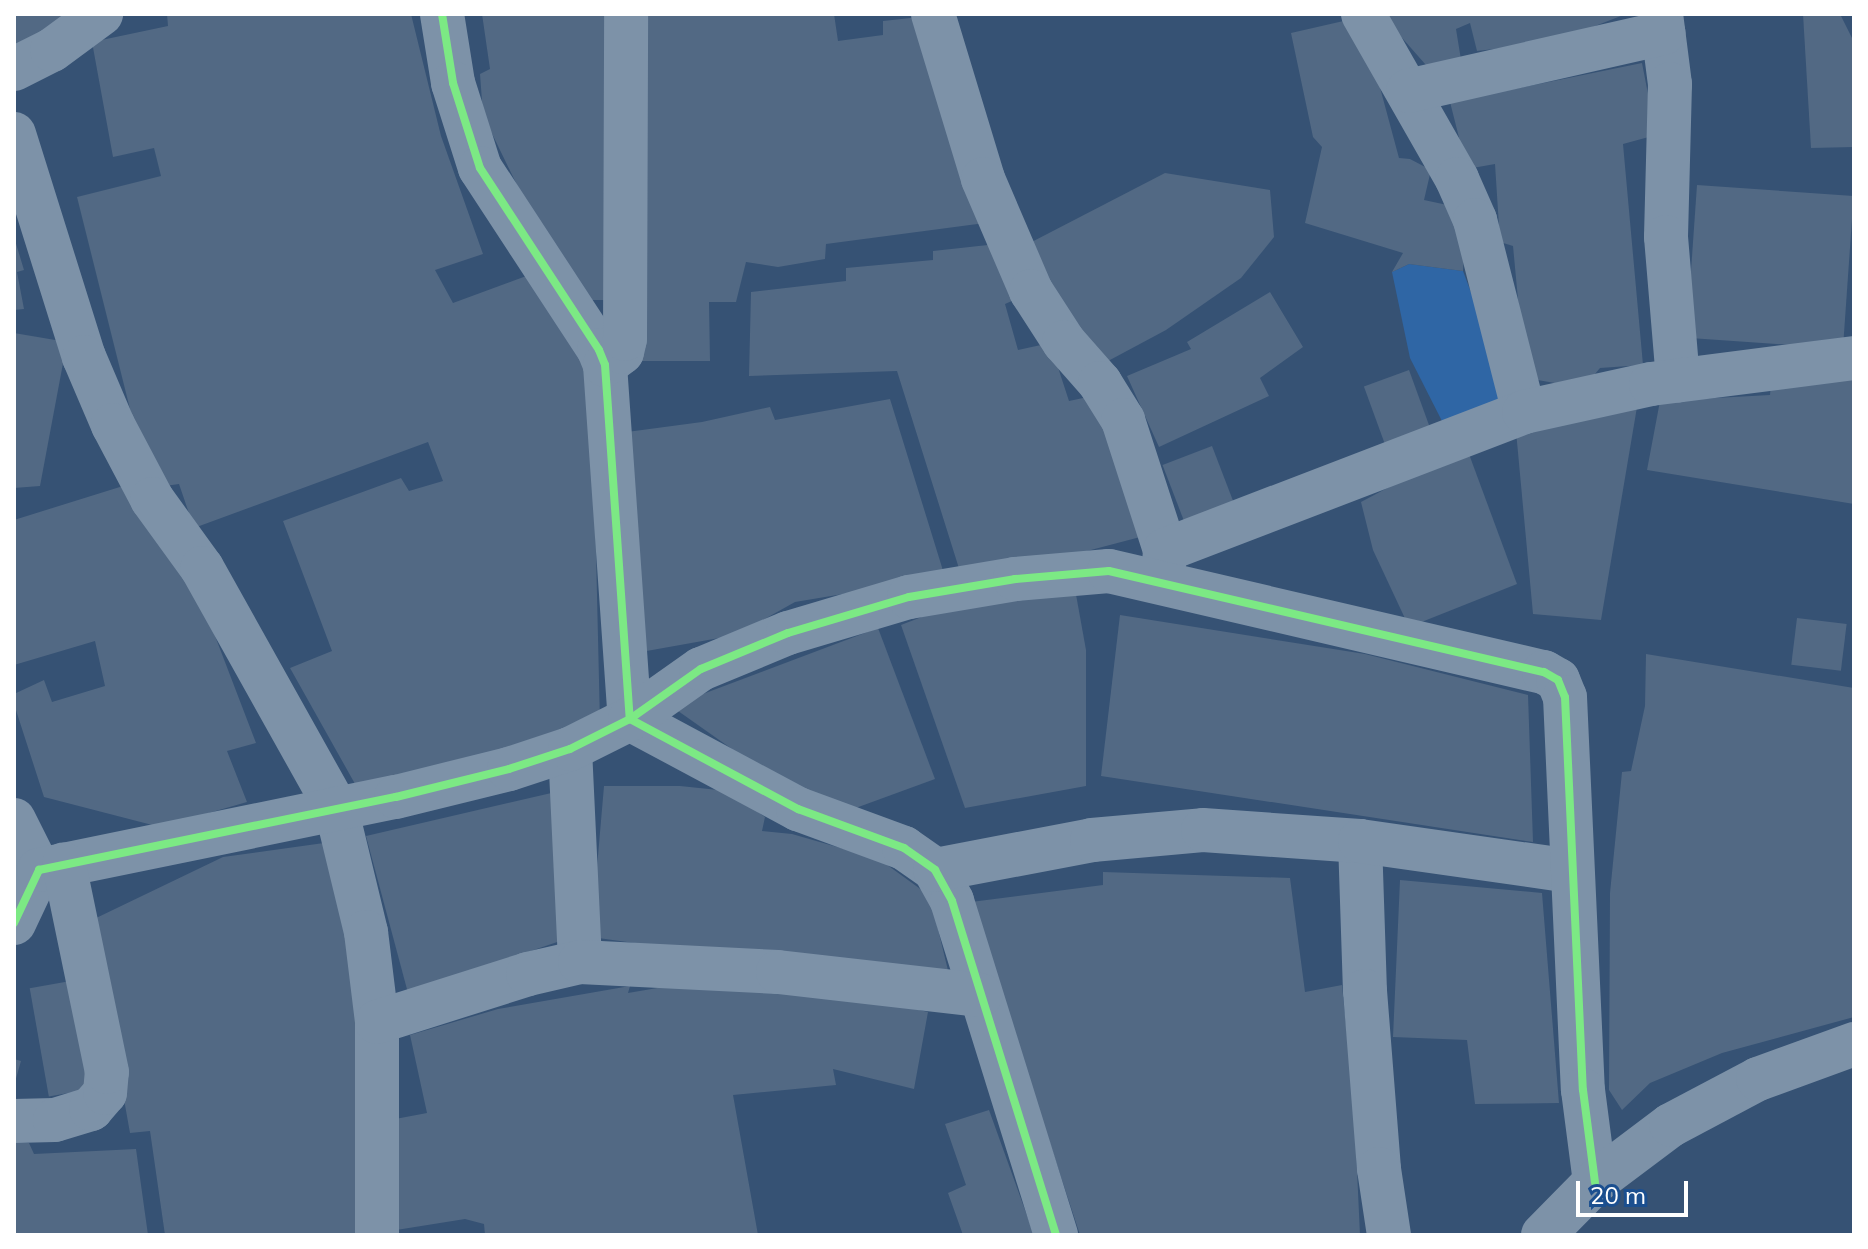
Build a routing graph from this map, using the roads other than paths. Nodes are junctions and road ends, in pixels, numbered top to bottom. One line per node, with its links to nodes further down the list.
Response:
1 (100, 14): 7 (street)
2 (442, 14): 11 (street)
3 (626, 14): 11 (street)
4 (933, 14): 14 (street)
5 (1363, 14): 8 (street)
6 (1662, 24): 8 (street); 12 (street)
7 (14, 69)
8 (1408, 91): 13 (street)
9 (14, 134): 17 (street)
10 (1854, 358): 12 (street)
11 (605, 365): 15 (street)
12 (1678, 381): 13 (street)
13 (1524, 412): 14 (street)
14 (1164, 567): 15 (street); 22 (street)
15 (630, 719): 16 (street); 21 (street)
16 (570, 749): 17 (street); 24 (street)
17 (336, 808): 20 (street); 26 (street)
18 (14, 820): 20 (street)
19 (1360, 841): 21 (street); 22 (street); 32 (street)
20 (51, 867): 23 (street); 28 (street)
21 (935, 870): 25 (street)
22 (1572, 871): 29 (street)
23 (14, 923)
24 (580, 962): 25 (street); 26 (street)
25 (981, 995): 31 (street)
26 (377, 1022): 30 (street)
27 (1854, 1044): 29 (street)
28 (14, 1121)
29 (1595, 1182): 33 (street)
30 (377, 1235)
31 (1056, 1235)
32 (1389, 1235)
33 (1543, 1235)

